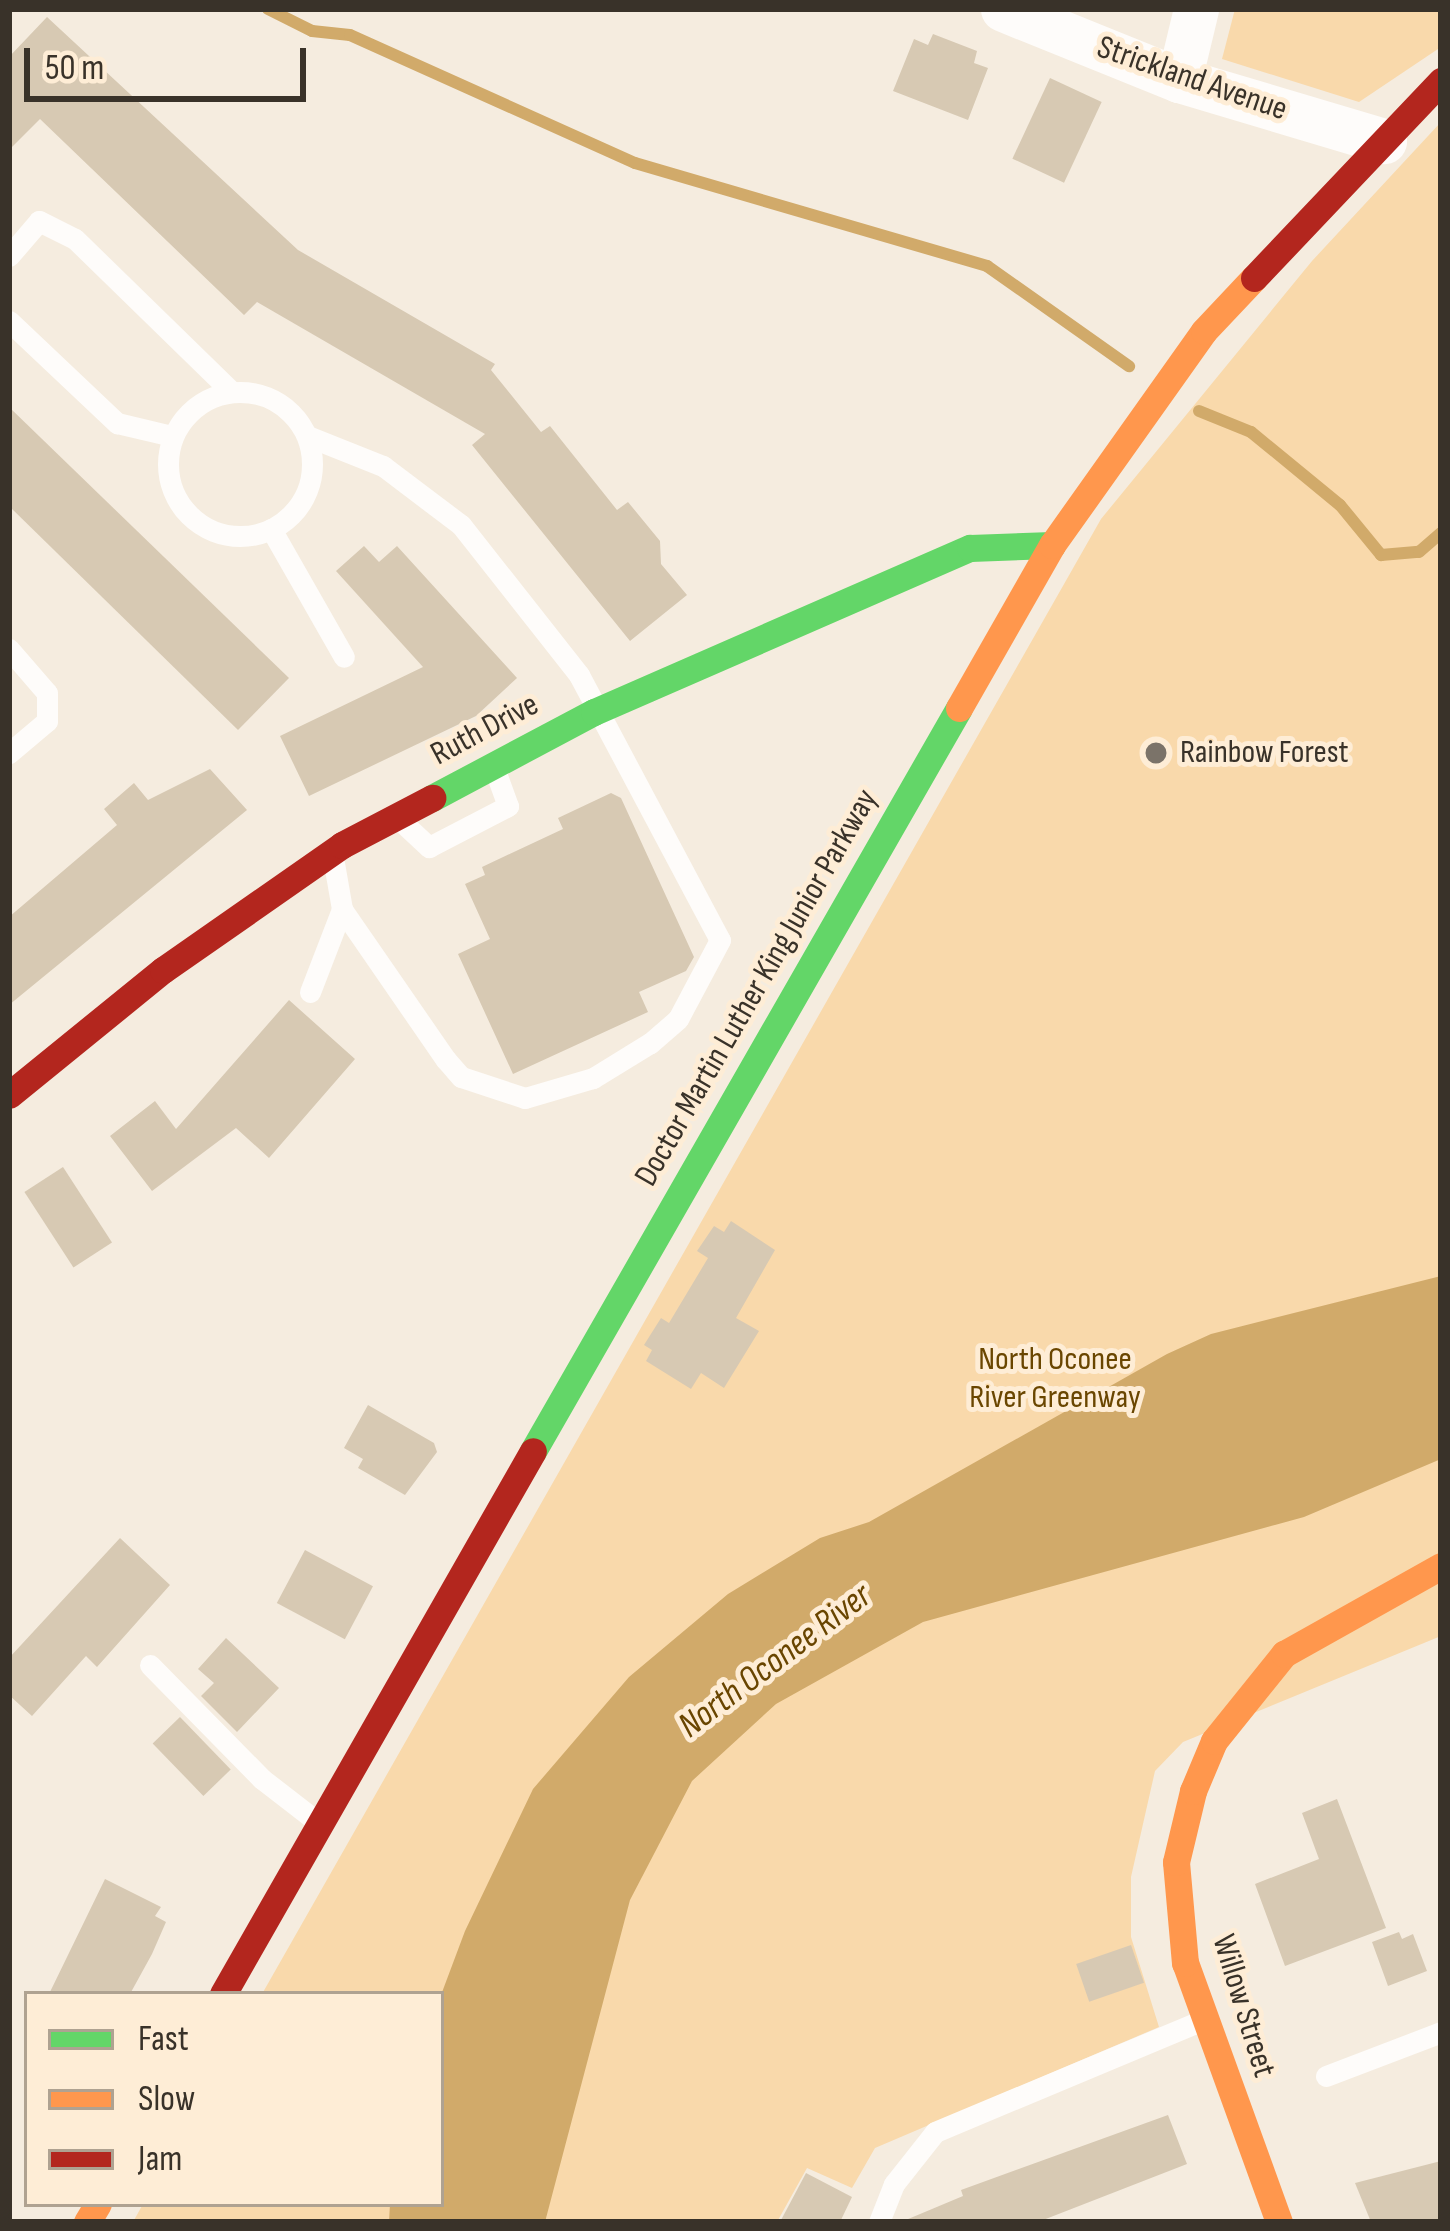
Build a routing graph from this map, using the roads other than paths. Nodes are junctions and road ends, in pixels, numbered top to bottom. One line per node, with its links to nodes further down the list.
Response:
1 (1003, 9): 3 (street, Strickland Avenue)
2 (1196, 9): 3 (street)
3 (1179, 80): 5 (street, Strickland Avenue)
4 (1441, 81): 5 (main road, Doctor Martin Luther King Junior Parkway)
5 (1384, 141): 12 (main road, Doctor Martin Luther King Junior Parkway)
6 (9, 256): 8 (lane)
7 (9, 321): 9 (lane)
8 (230, 390): 9 (lane); 10 (lane)
9 (172, 436): 11 (lane)
10 (310, 437): 11 (lane); 15 (lane)
11 (272, 529): 14 (lane)
12 (1052, 544): 15 (main road, Ruth Drive); 25 (main road, Doctor Martin Luther King Junior Parkway)
13 (9, 649): 16 (lane)
14 (344, 657)
15 (594, 712): 17 (main road, Ruth Drive); 20 (lane)
16 (9, 753)
17 (494, 767): 18 (main road, Ruth Drive); 18 (lane)
18 (398, 817): 19 (main road, Ruth Drive)
19 (332, 851): 20 (lane); 22 (main road, Ruth Drive)
20 (342, 909): 21 (lane)
21 (310, 992)
22 (9, 1095)
23 (1441, 1565): 27 (main road, Willow Street)
24 (150, 1665): 25 (lane)
25 (320, 1825): 26 (main road, Doctor Martin Luther King Junior Parkway)
26 (226, 1991)
27 (1205, 2020): 30 (lane); 31 (main road, Willow Street)
28 (1441, 2032): 29 (lane)
29 (1326, 2076)
30 (879, 2222)
31 (1279, 2222)

